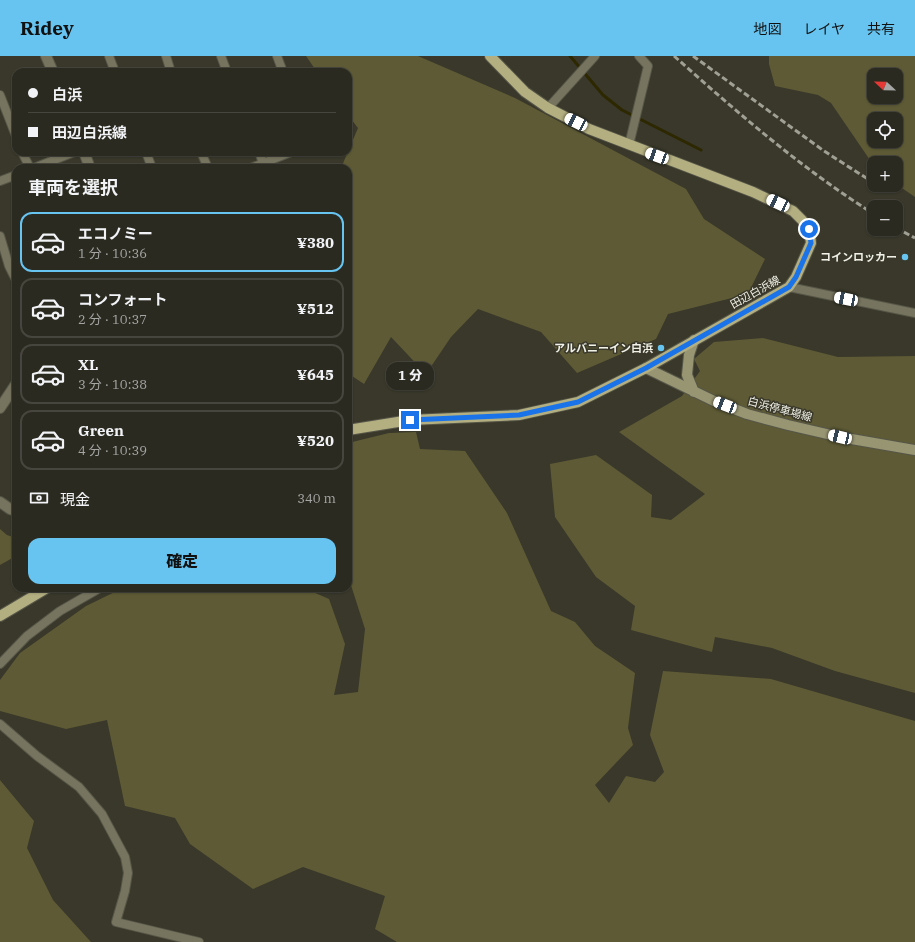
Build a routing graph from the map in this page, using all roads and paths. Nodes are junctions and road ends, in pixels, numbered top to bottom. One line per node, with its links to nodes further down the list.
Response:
1 (46, 56): 9 (street)
2 (109, 56): 10 (street)
3 (166, 56): 11 (street)
4 (221, 56): 12 (street)
5 (277, 56): 13 (street)
6 (490, 56): 15 (main road, 田辺白浜線)
7 (595, 56): 15 (street)
8 (639, 56): 17 (street)
9 (51, 68)
10 (114, 68)
11 (170, 68)
12 (226, 68)
13 (282, 68)
14 (0, 95): 16 (street)
15 (548, 108): 17 (main road, 田辺白浜線)
16 (12, 126)
17 (629, 145): 27 (main road, 田辺白浜線)
18 (64, 156): 22 (street)
19 (260, 156): 21 (street)
20 (281, 156): 21 (street)
21 (263, 163)
22 (44, 164)
23 (12, 176): 24 (street)
24 (0, 181)
25 (0, 236): 26 (street)
26 (12, 272)
27 (789, 287): 28 (street); 29 (main road, 田辺白浜線)
28 (915, 313)
29 (694, 340): 30 (main road, 田辺白浜線); 32 (main road)
30 (646, 368): 32 (main road, 白浜停車場線); 34 (main road, 田辺白浜線)
31 (12, 390): 33 (street)
32 (694, 392): 35 (main road, 白浜停車場線)
33 (0, 408)
34 (352, 429)
35 (915, 450)
36 (0, 502): 37 (street)
37 (12, 510)
38 (41, 592): 40 (main road)
39 (93, 592): 41 (street)
40 (0, 616)
41 (0, 664)
42 (0, 724): 43 (street)
43 (199, 942)

